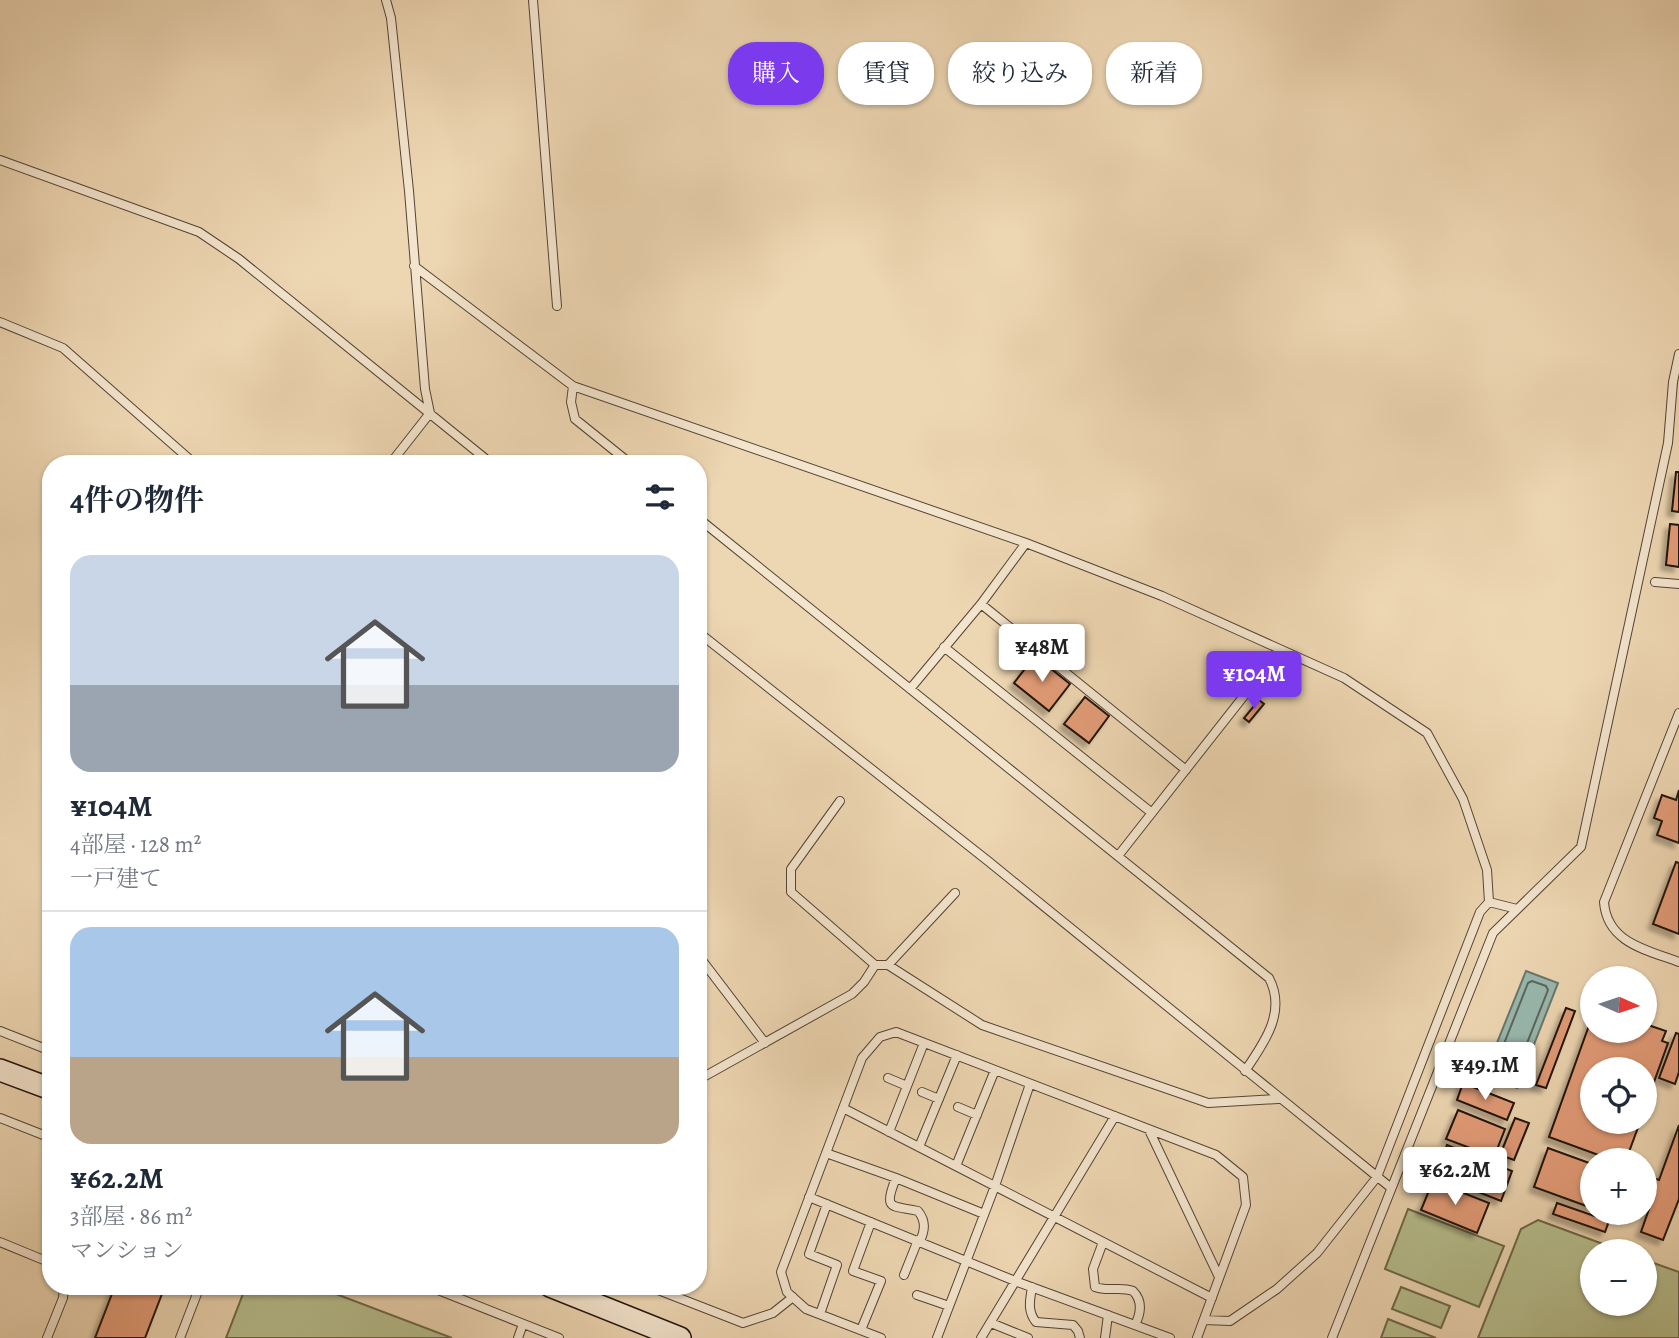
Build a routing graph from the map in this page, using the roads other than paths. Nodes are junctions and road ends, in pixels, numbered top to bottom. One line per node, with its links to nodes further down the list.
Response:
1 (386, 0): 4 (lane)
2 (533, 0): 5 (lane)
3 (0, 160): 9 (lane)
4 (414, 266): 8 (lane); 9 (lane)
5 (557, 306)
6 (0, 322): 10 (lane)
7 (1679, 355): 31 (lane)
8 (573, 386): 13 (lane); 15 (lane)
9 (430, 412): 11 (lane); 12 (lane)
10 (185, 455)
11 (397, 455)
12 (481, 455)
13 (620, 455)
14 (707, 525): 22 (lane)
15 (1026, 542): 18 (lane); 21 (lane)
16 (1655, 582): 17 (lane)
17 (1679, 584)
18 (982, 604): 20 (lane); 25 (lane)
19 (707, 640): 43 (lane)
20 (944, 647): 22 (lane); 27 (lane)
21 (1280, 650): 25 (lane); 30 (lane)
22 (910, 689): 28 (lane)
23 (1679, 713): 24 (lane)
24 (1674, 736): 32 (lane)
25 (1186, 771): 27 (lane)
26 (841, 801): 33 (lane)
27 (1152, 813): 28 (lane)
28 (1118, 856): 43 (lane)
29 (955, 893): 34 (lane)
30 (1489, 902): 31 (lane); 63 (lane)
31 (1517, 909): 66 (lane)
32 (1679, 962)
33 (875, 965): 34 (lane); 37 (lane)
34 (888, 965): 51 (lane)
35 (707, 966): 37 (lane)
36 (0, 1031): 39 (lane)
37 (765, 1042): 44 (lane)
38 (924, 1043): 40 (lane); 48 (lane); 53 (lane)
39 (42, 1047)
40 (957, 1055): 42 (lane); 50 (lane)
41 (0, 1070): 47 (main road)
42 (995, 1070): 46 (lane); 54 (lane)
43 (1245, 1072): 51 (lane)
44 (707, 1075)
45 (888, 1078): 48 (lane)
46 (1030, 1084): 55 (lane); 65 (lane)
47 (42, 1086)
48 (907, 1086): 58 (lane)
49 (922, 1092): 50 (lane)
50 (939, 1099): 60 (lane)
51 (1279, 1099): 63 (lane)
52 (958, 1107): 54 (lane)
53 (843, 1108): 58 (lane); 61 (lane)
54 (977, 1115): 62 (lane)
55 (1115, 1116): 57 (lane); 70 (lane)
56 (0, 1118): 59 (lane)
57 (1149, 1130): 78 (lane); 78 (lane)
58 (889, 1132): 60 (lane)
59 (42, 1135)
60 (919, 1147): 62 (lane)
61 (826, 1153): 64 (lane); 67 (lane)
62 (956, 1166): 65 (lane)
63 (1377, 1177): 66 (lane); 92 (lane)
64 (896, 1178): 69 (lane); 72 (lane)
65 (995, 1186): 69 (lane); 70 (lane)
66 (1390, 1187): 110 (lane)
67 (809, 1197): 68 (lane); 87 (lane)
68 (827, 1205): 71 (lane); 90 (lane)
69 (984, 1214): 76 (lane)
70 (1054, 1217): 74 (lane); 79 (lane)
71 (872, 1222): 72 (lane); 96 (lane)
72 (919, 1241): 76 (lane); 77 (lane)
73 (0, 1242): 75 (lane)
74 (1103, 1242): 88 (lane); 95 (lane)
75 (42, 1260)
76 (967, 1260): 79 (lane); 89 (lane)
77 (904, 1275)
78 (1219, 1277): 88 (lane)
79 (1015, 1281): 80 (lane); 93 (lane)
80 (1032, 1287): 91 (lane); 106 (lane)
81 (63, 1295): 97 (lane)
82 (197, 1295): 98 (lane)
83 (450, 1295): 94 (lane)
84 (572, 1295): 101 (main road)
85 (670, 1295): 87 (lane)
86 (917, 1295): 89 (lane)
87 (793, 1297): 90 (lane)
88 (1212, 1298): 92 (lane)
89 (949, 1306): 103 (lane)
90 (820, 1314): 96 (lane)
91 (1108, 1315): 95 (lane); 107 (lane)
92 (1204, 1320): 109 (lane)
93 (990, 1322): 104 (lane); 105 (lane)
94 (523, 1324): 99 (lane); 100 (lane)
95 (1136, 1325): 108 (lane)
96 (861, 1330): 102 (lane)
97 (47, 1338)
98 (180, 1338)
99 (518, 1338)
100 (559, 1338)
101 (680, 1338)
102 (881, 1338)
103 (937, 1338)
104 (981, 1338)
105 (1028, 1338)
106 (1080, 1338)
107 (1105, 1338)
108 (1170, 1338)
109 (1198, 1338)
110 (1332, 1338)

